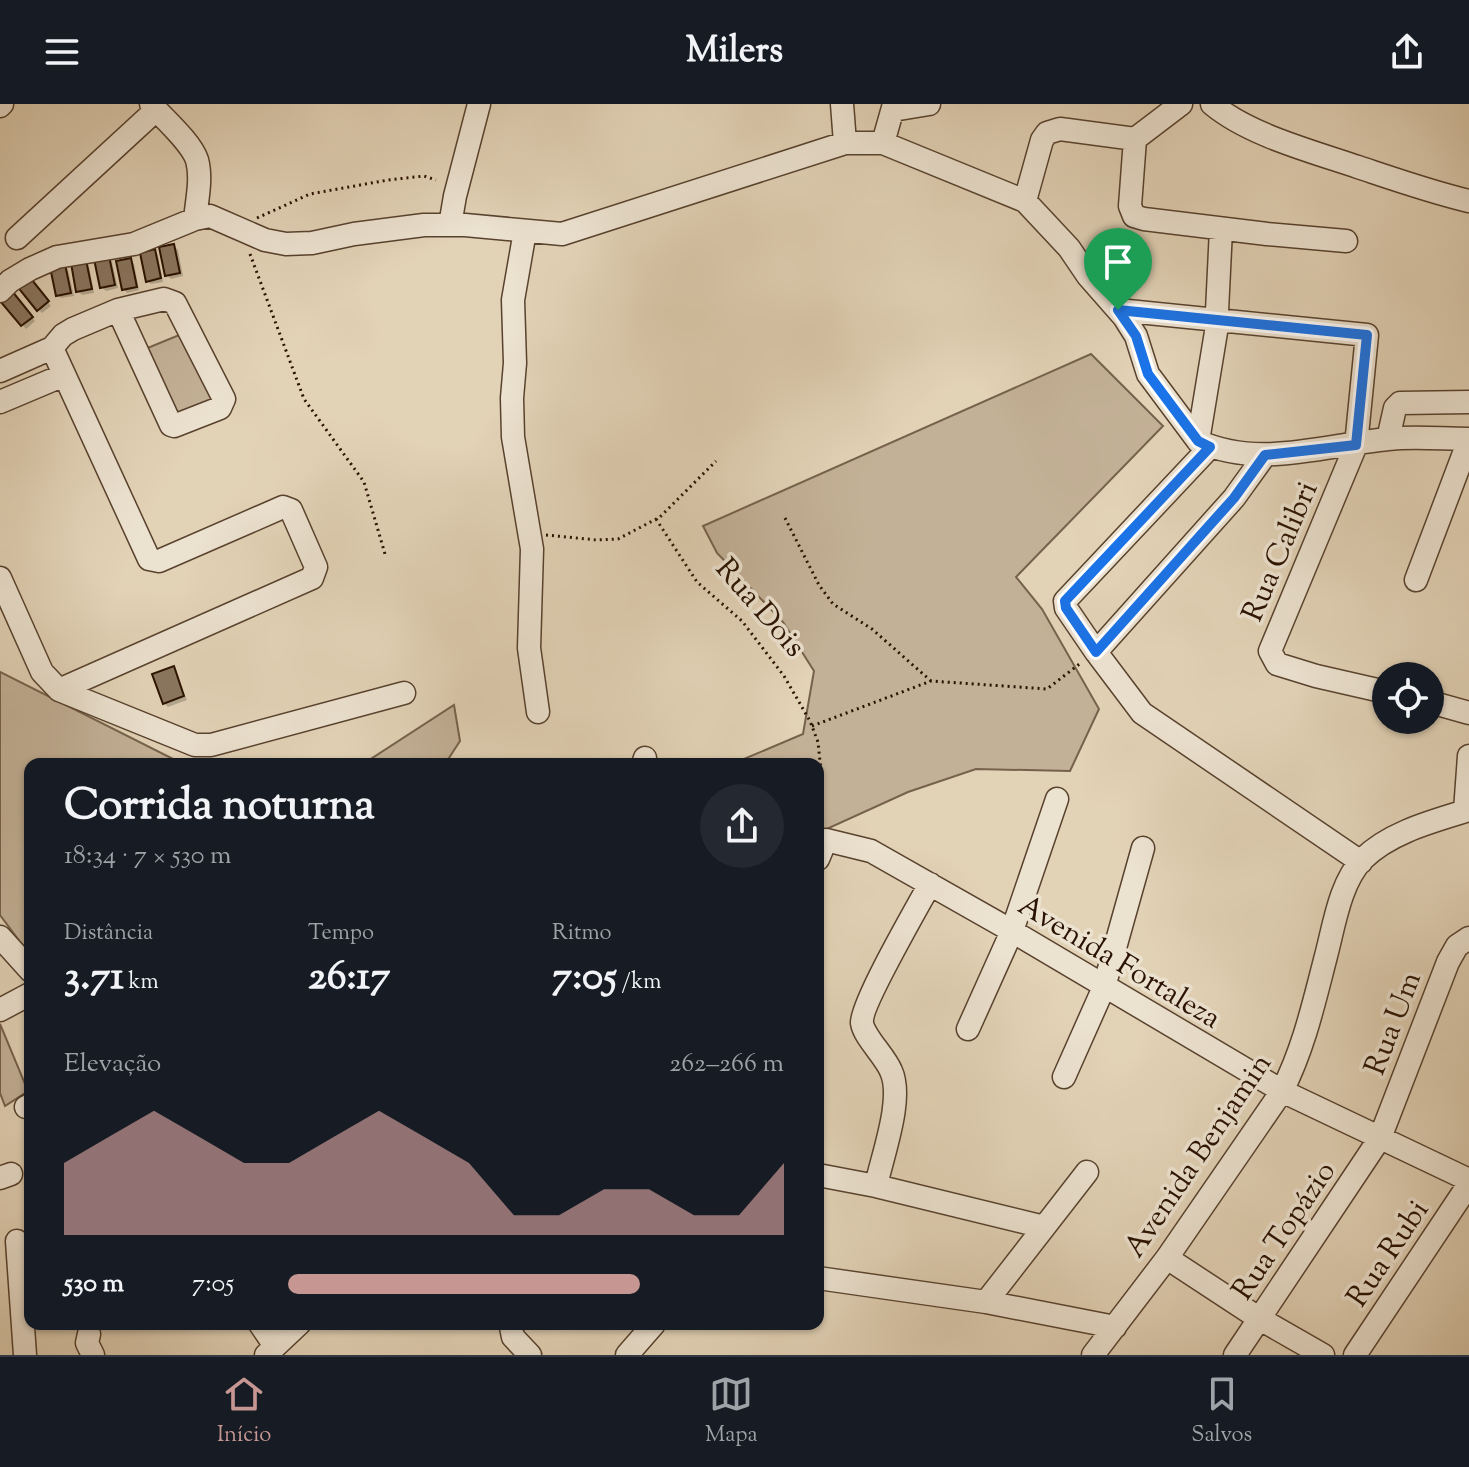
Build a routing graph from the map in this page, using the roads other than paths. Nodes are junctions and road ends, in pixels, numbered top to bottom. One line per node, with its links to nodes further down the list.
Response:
1 (479, 104): 14 (street)
2 (842, 104): 9 (street)
3 (929, 104): 6 (street)
4 (1181, 104): 8 (street)
5 (1212, 104): 12 (street)
6 (894, 107): 10 (street)
7 (162, 109): 13 (street); 17 (street)
8 (1135, 139): 11 (street); 15 (street)
9 (845, 143): 10 (street); 16 (street)
10 (883, 143): 11 (street)
11 (1025, 201): 21 (street)
12 (1469, 201)
13 (195, 219): 14 (street); 19 (street)
14 (450, 225): 16 (street)
15 (1221, 229): 18 (street); 22 (street)
16 (525, 231): 41 (street)
17 (17, 238)
18 (1346, 241)
19 (0, 291)
20 (118, 310): 20 (street); 23 (street)
21 (1118, 310): 22 (street); 30 (street)
22 (1217, 320): 30 (street); 31 (street)
23 (52, 348): 24 (street); 25 (street)
24 (0, 371)
25 (64, 375): 26 (street); 38 (street)
26 (0, 402)
27 (1469, 402): 28 (street)
28 (1388, 439): 29 (street); 31 (street)
29 (1469, 440): 34 (street)
30 (1204, 444): 32 (street); 36 (street)
31 (1356, 445): 32 (street); 37 (street, Rua Calibri)
32 (1265, 455): 36 (street)
33 (0, 578): 35 (street)
34 (1416, 580)
35 (8, 607): 38 (street)
36 (1096, 652): 48 (street)
37 (1372, 689)
38 (59, 690): 39 (street)
39 (404, 693)
40 (1444, 706): 42 (street)
41 (538, 712)
42 (1469, 713)
43 (1469, 756): 45 (street)
44 (1057, 799): 50 (street)
45 (1467, 811): 48 (street)
46 (1143, 848): 54 (street)
47 (824, 850): 49 (street, Avenida Fortaleza)
48 (1361, 862): 59 (street, Avenida Benjamin)
49 (930, 884): 50 (street, Avenida Fortaleza); 64 (street)
50 (1012, 931): 54 (street, Avenida Fortaleza); 57 (street)
51 (0, 937): 53 (street)
52 (1469, 938): 60 (street, Rua Um)
53 (24, 963)
54 (1104, 987): 58 (street); 59 (street, Avenida Fortaleza)
55 (24, 997): 56 (street)
56 (0, 1010)
57 (968, 1029)
58 (1064, 1077)
59 (1282, 1091): 60 (street, Avenida Fortaleza); 67 (street, Avenida Benjamin)
60 (1380, 1138): 63 (street, Avenida Fortaleza); 70 (street, Rua Topázio)
61 (1087, 1172): 65 (street)
62 (824, 1176): 64 (street)
63 (1469, 1182): 83 (street, Rua Rubi)
64 (876, 1186): 65 (street)
65 (1044, 1227): 69 (street)
66 (16, 1241): 77 (street)
67 (1167, 1258): 70 (street); 71 (street, Avenida Benjamin)
68 (824, 1279): 69 (street)
69 (986, 1302): 71 (street)
70 (1260, 1319): 81 (street, Rua Topázio); 82 (street)
71 (1115, 1327): 80 (street, Avenida Benjamin)
72 (262, 1330): 76 (street)
73 (292, 1330): 76 (street)
74 (512, 1330): 78 (street)
75 (649, 1330): 79 (street)
76 (270, 1350)
77 (25, 1355)
78 (530, 1355)
79 (627, 1355)
80 (1093, 1355)
81 (1235, 1355)
82 (1323, 1355)
83 (1355, 1355)

